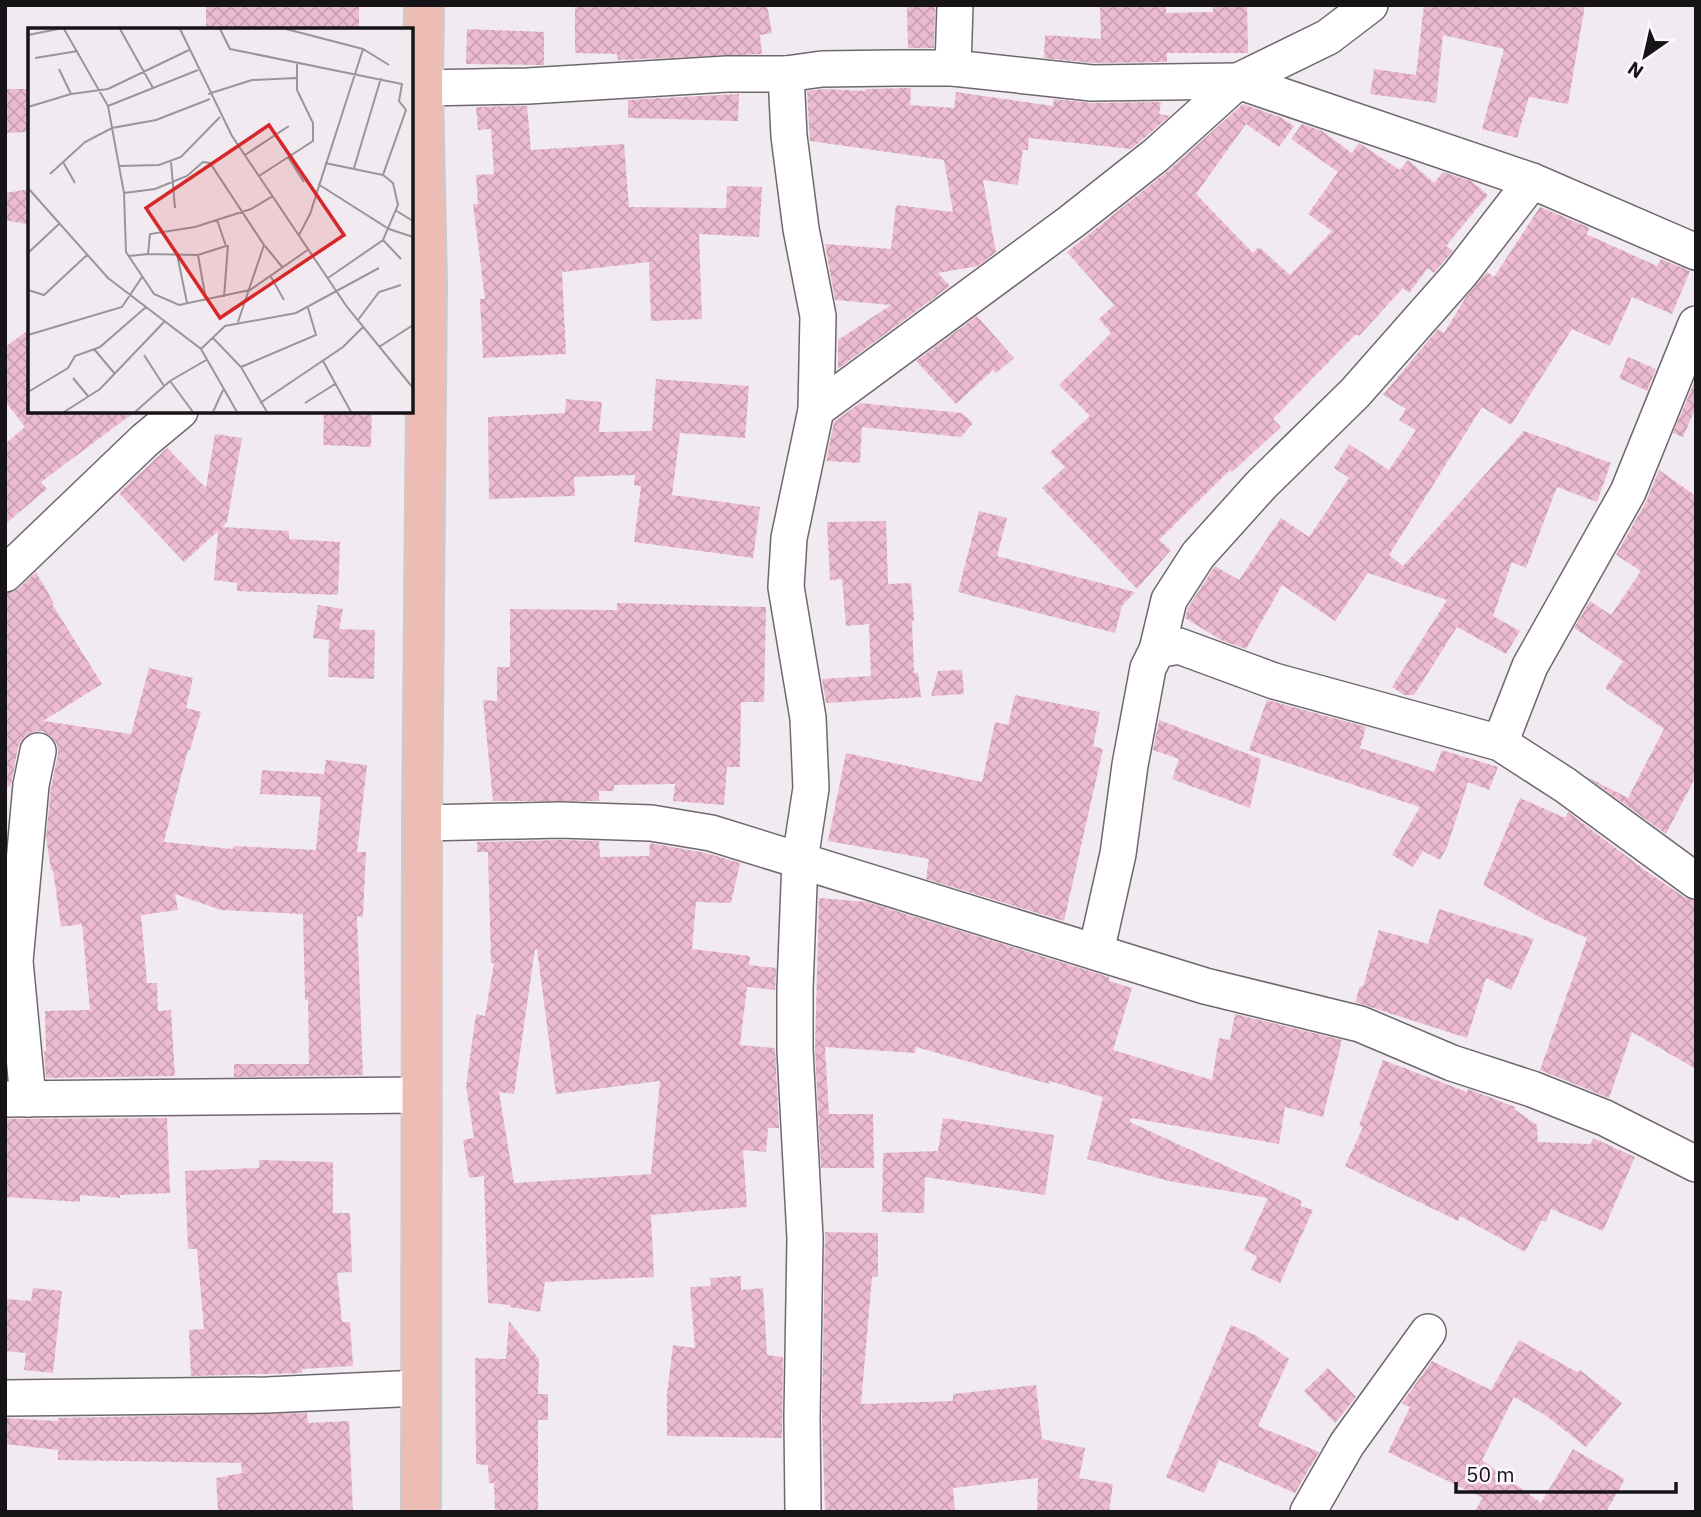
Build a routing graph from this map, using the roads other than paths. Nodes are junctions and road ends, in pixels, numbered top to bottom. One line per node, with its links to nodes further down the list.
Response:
1 (424, 5): 7 (main road)
2 (955, 5): 4 (street)
3 (1370, 5): 6 (street)
4 (953, 68): 5 (street); 6 (street)
5 (786, 74): 7 (street); 12 (street)
6 (1238, 81): 8 (street); 12 (street)
7 (423, 88): 10 (main road)
8 (1532, 181): 9 (street); 15 (street)
9 (1696, 252)
10 (419, 289): 18 (main road)
11 (1696, 324): 16 (street)
12 (816, 410): 19 (street)
13 (178, 413): 14 (street)
14 (5, 574)
15 (1157, 650): 16 (street); 21 (street)
16 (1500, 743): 20 (street)
17 (38, 751): 23 (street)
18 (422, 823): 19 (street); 22 (main road)
19 (800, 860): 21 (street); 29 (street)
20 (1696, 881)
21 (1096, 953): 24 (street)
22 (423, 1095): 23 (street); 26 (main road)
23 (17, 1099)
24 (1696, 1164)
25 (1428, 1332): 30 (street)
26 (420, 1388): 27 (street); 28 (main road)
27 (5, 1398)
28 (421, 1512)
29 (803, 1512)
30 (1308, 1512)

